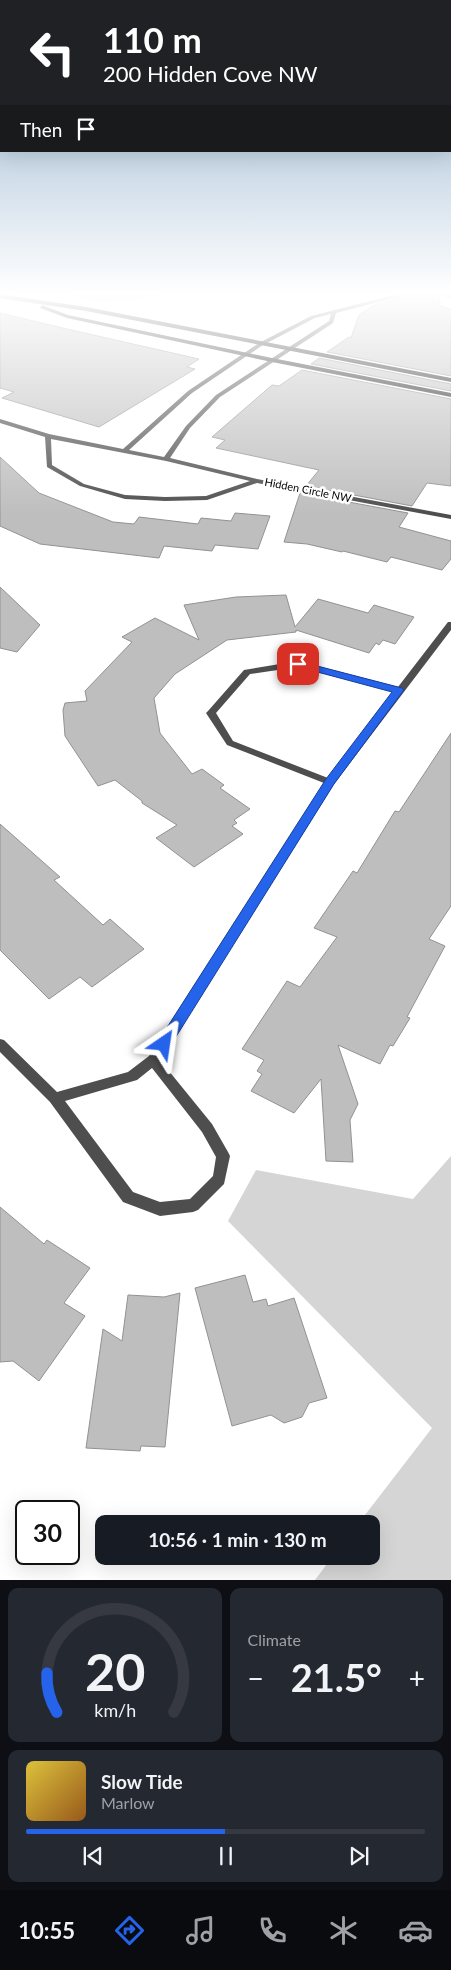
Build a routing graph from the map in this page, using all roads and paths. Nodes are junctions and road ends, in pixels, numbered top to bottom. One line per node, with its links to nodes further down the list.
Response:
1 (228, 366): 9 (street)
2 (263, 366): 10 (street)
3 (301, 366): 6 (street)
4 (376, 366): 5 (street)
5 (451, 380)
6 (451, 395)
7 (0, 420): 8 (street, Hidden Circle NW)
8 (48, 436): 9 (street, Hidden Circle NW); 11 (street)
9 (124, 451): 10 (street, Hidden Circle NW)
10 (166, 460): 11 (street, Hidden Circle NW)
11 (258, 481): 12 (street, Hidden Circle NW)
12 (451, 518)
13 (451, 624): 14 (street)
14 (399, 690): 15 (street); 15 (street)
15 (330, 782): 17 (street)
16 (0, 1044): 18 (street)
17 (153, 1060): 18 (street); 18 (street)
18 (54, 1098)

